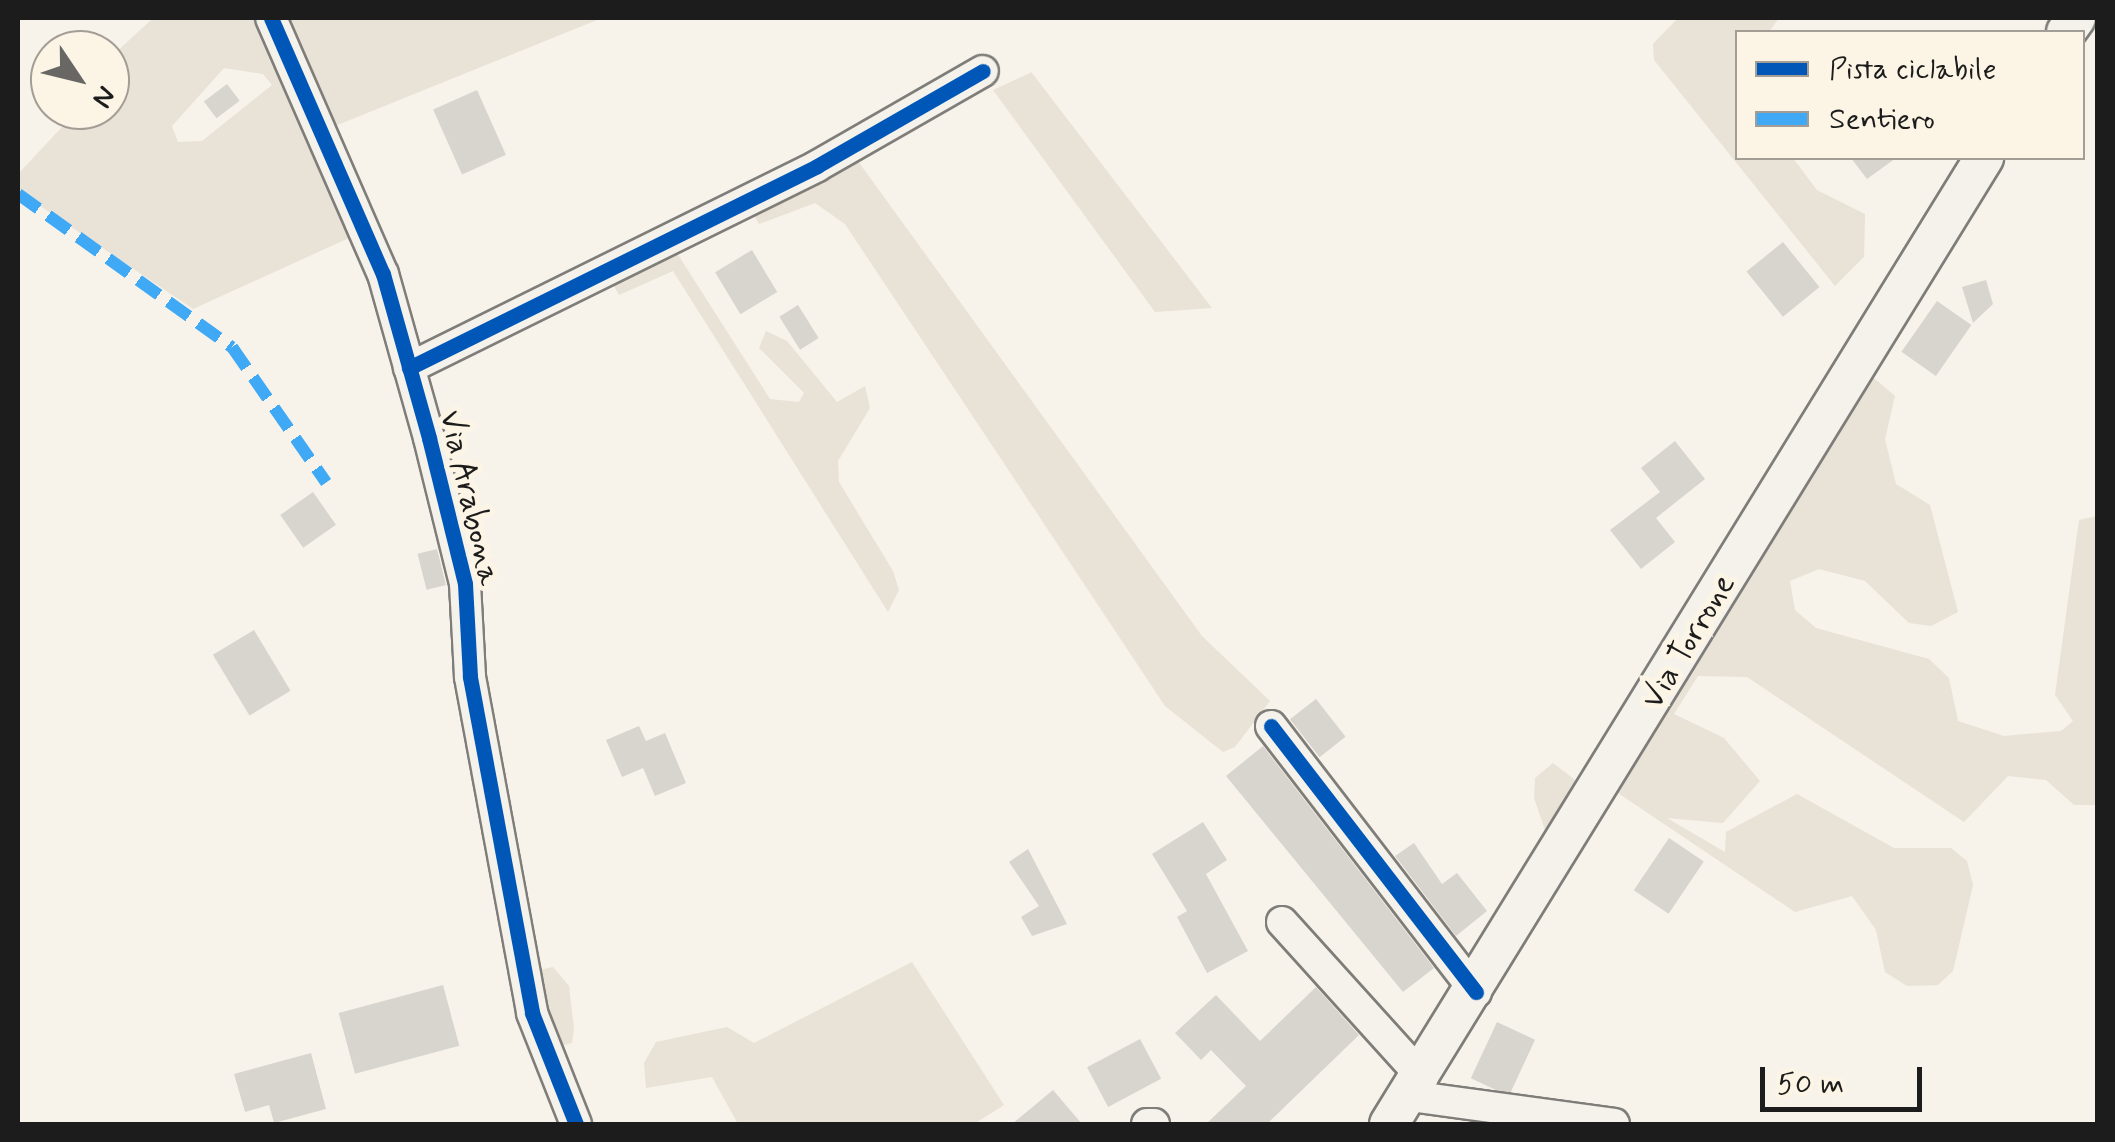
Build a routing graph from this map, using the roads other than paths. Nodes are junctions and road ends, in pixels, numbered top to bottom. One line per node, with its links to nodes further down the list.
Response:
1 (271, 18): 4 (street, Via Arabona)
2 (983, 70): 4 (street)
3 (1983, 160): 7 (main road, Via Torrone)
4 (409, 368): 9 (street, Via Arabona)
5 (1271, 726): 7 (street)
6 (1282, 922): 8 (street)
7 (1476, 992): 8 (main road, Via Torrone)
8 (1408, 1100): 10 (street)
9 (576, 1124)
10 (1614, 1124)

